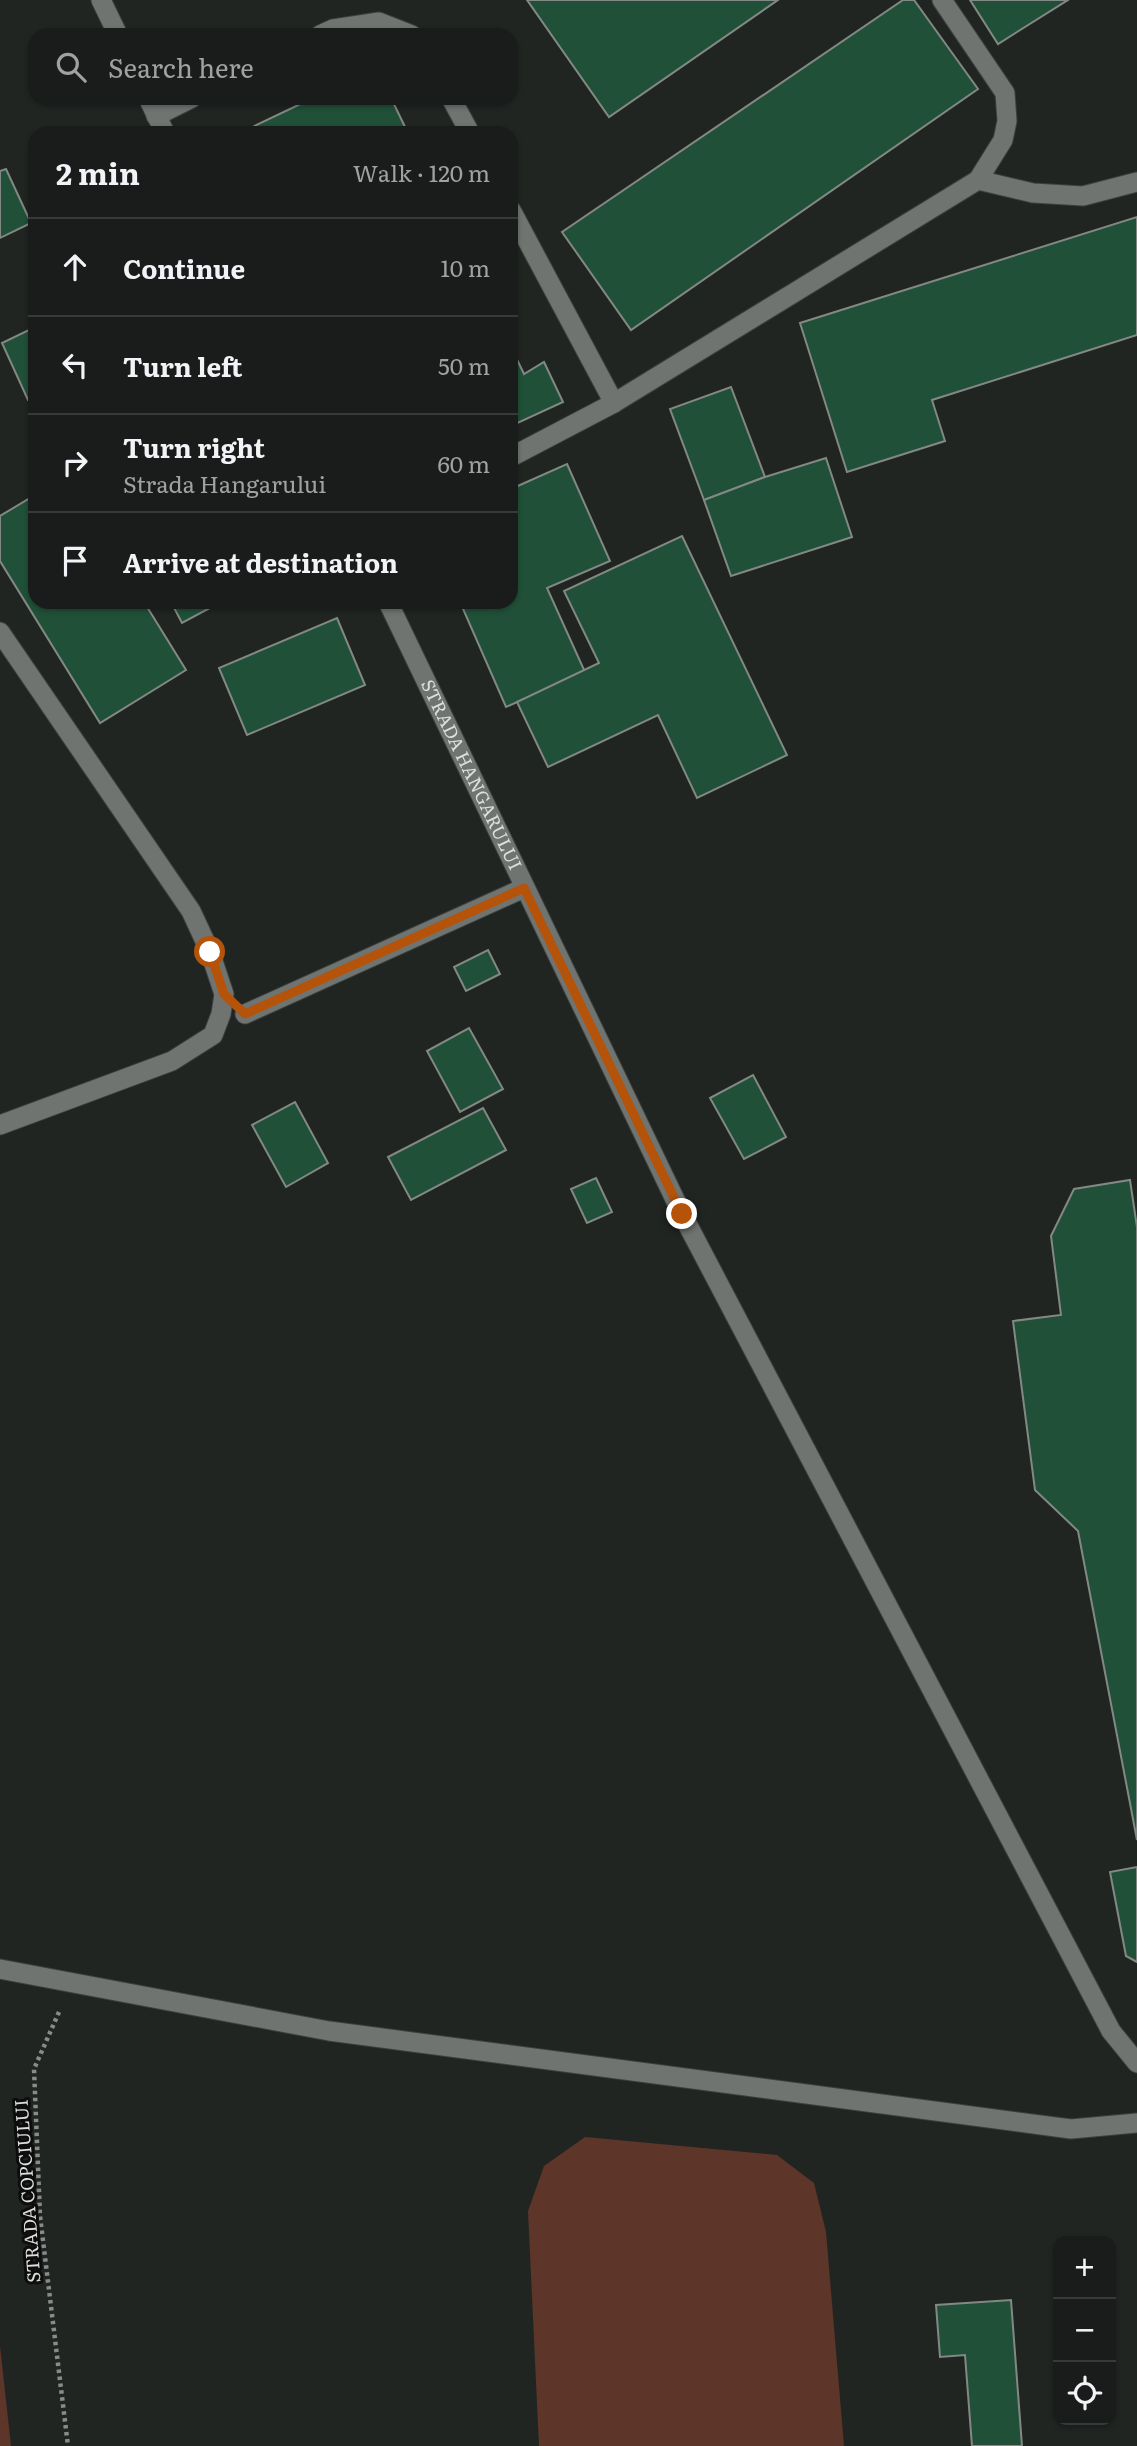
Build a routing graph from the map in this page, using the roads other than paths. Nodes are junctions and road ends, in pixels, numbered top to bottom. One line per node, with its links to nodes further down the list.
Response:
1 (101, 0): 3 (street)
2 (942, 0): 10 (street)
3 (115, 28)
4 (340, 28): 5 (street)
5 (394, 28)
6 (178, 105): 8 (street)
7 (456, 105): 9 (street)
8 (156, 116)
9 (466, 126)
10 (978, 180): 11 (street); 13 (street)
11 (1137, 182)
12 (518, 223): 13 (street)
13 (614, 403): 14 (street)
14 (518, 453)
15 (391, 609): 17 (street, STRADA HANGARULUI)
16 (0, 632): 18 (street)
17 (524, 888): 19 (street); 23 (street, STRADA HANGARULUI)
18 (224, 994): 19 (street); 20 (street)
19 (245, 1014): 20 (street)
20 (213, 1035): 21 (street)
21 (0, 1125)
22 (0, 1969): 24 (street)
23 (1137, 2063)
24 (1137, 2123)

